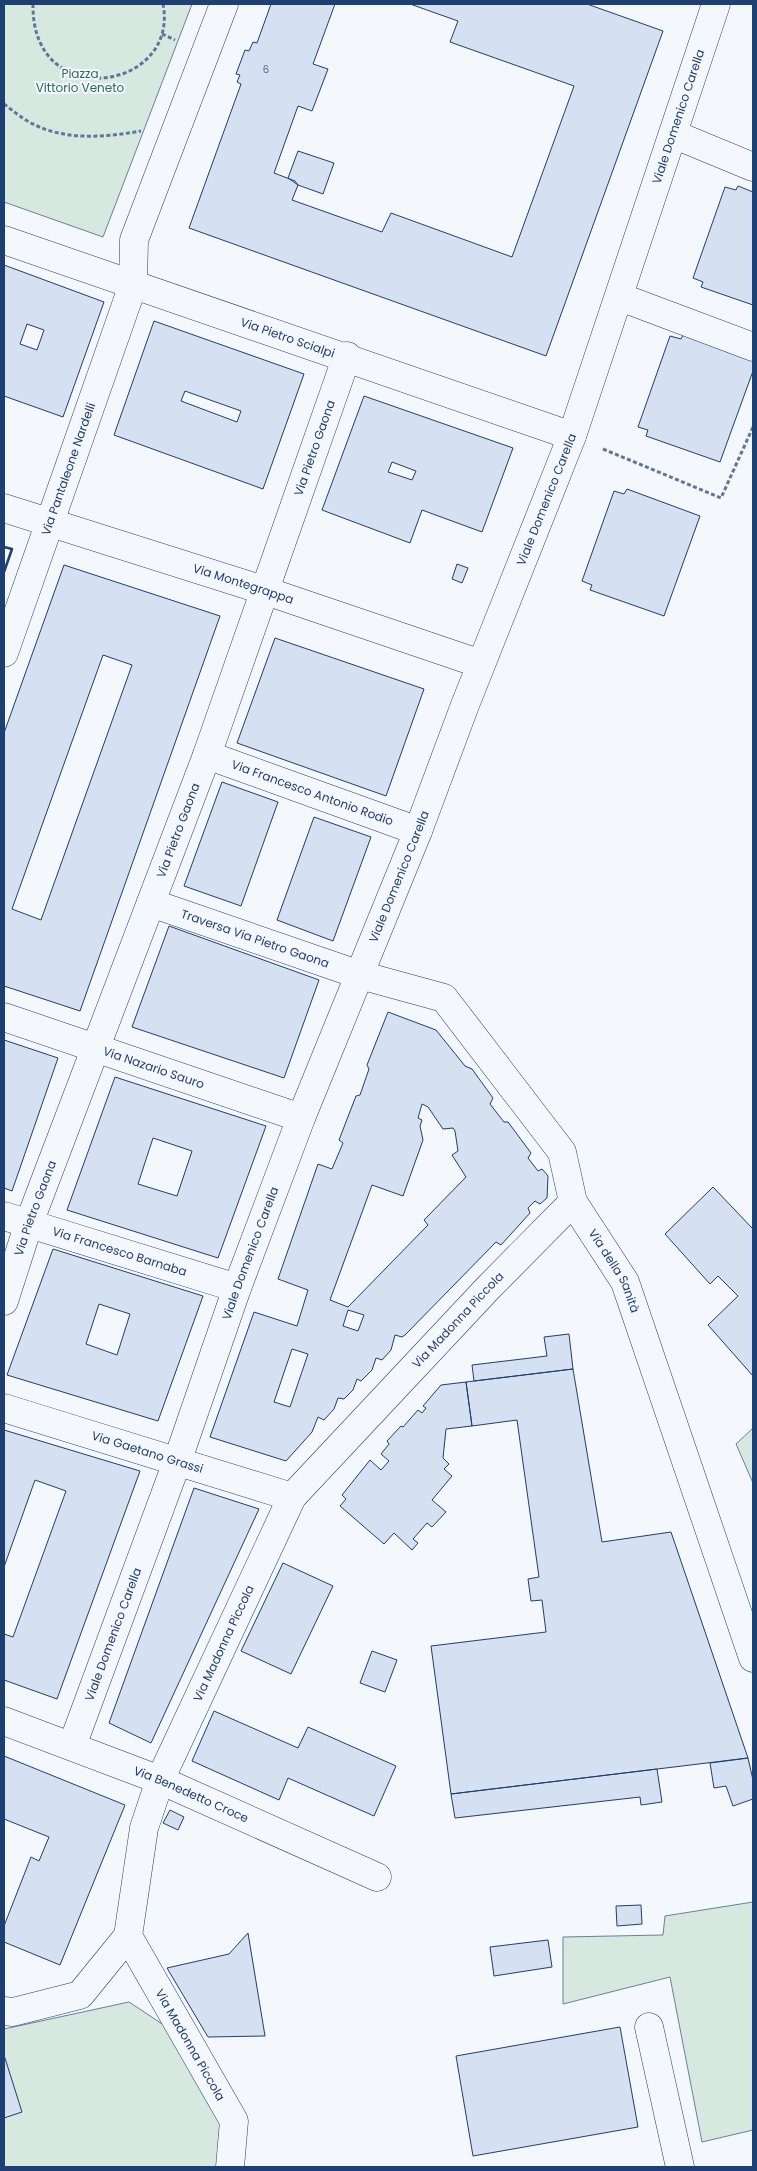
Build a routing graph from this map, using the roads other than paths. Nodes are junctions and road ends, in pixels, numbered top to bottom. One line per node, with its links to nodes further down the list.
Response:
1 (224, 4): 6 (street)
2 (716, 4): 3 (street, Viale Domenico Carella)
3 (673, 134): 4 (street); 7 (street, Viale Domenico Carella)
4 (753, 167)
5 (4, 240): 6 (street, Via Pietro Scialpi)
6 (133, 285): 9 (street, Via Pietro Scialpi); 12 (street, Via Pantaleone Nardelli)
7 (620, 297): 8 (street); 10 (street, Viale Domenico Carella)
8 (753, 347)
9 (347, 356): 10 (street, Via Pietro Scialpi); 13 (street, Via Pietro Gaona)
10 (572, 436): 15 (street, Viale Domenico Carella)
11 (4, 508): 12 (street, Via Montegrappa)
12 (48, 522): 13 (street, Via Montegrappa); 14 (street, Via Pantaleone Nardelli)
13 (263, 590): 15 (street, Via Montegrappa); 16 (street, Via Pietro Gaona)
14 (4, 652)
15 (480, 664): 17 (street, Viale Domenico Carella)
16 (207, 755): 17 (street, Via Francesco Antonio Rodio); 18 (street, Via Pietro Gaona)
17 (418, 831): 19 (street, Viale Domenico Carella)
18 (151, 903): 19 (street, Traversa Via Pietro Gaona); 21 (street, Via Pietro Gaona)
19 (360, 975): 22 (street, Viale Domenico Carella); 23 (street, Via della Sanità)
20 (4, 1018): 21 (street, Via Nazario Sauro)
21 (97, 1048): 22 (street, Via Nazario Sauro); 25 (street, Via Pietro Gaona)
22 (302, 1118): 26 (street, Viale Domenico Carella)
23 (573, 1202): 30 (street, Via Madonna Piccola); 31 (street, Via della Sanità)
24 (4, 1216): 25 (street, Via Francesco Barnaba)
25 (29, 1224): 26 (street, Via Francesco Barnaba); 27 (street, Via Pietro Gaona)
26 (237, 1288): 29 (street, Viale Domenico Carella)
27 (4, 1301)
28 (4, 1408): 29 (street, Via Gaetano Grassi)
29 (177, 1462): 30 (street, Via Gaetano Grassi); 33 (street, Viale Domenico Carella)
30 (292, 1497): 34 (street, Via Madonna Piccola)
31 (753, 1658)
32 (4, 1721): 33 (street, Via Benedetto Croce)
33 (72, 1746): 34 (street, Via Benedetto Croce)
34 (160, 1780): 35 (street, Via Benedetto Croce); 36 (street, Via Madonna Piccola)
35 (377, 1877)
36 (128, 1936): 37 (street); 39 (street, Via Madonna Piccola)
37 (4, 2011)
38 (649, 2028): 40 (street)
39 (230, 2167)
40 (680, 2167)

